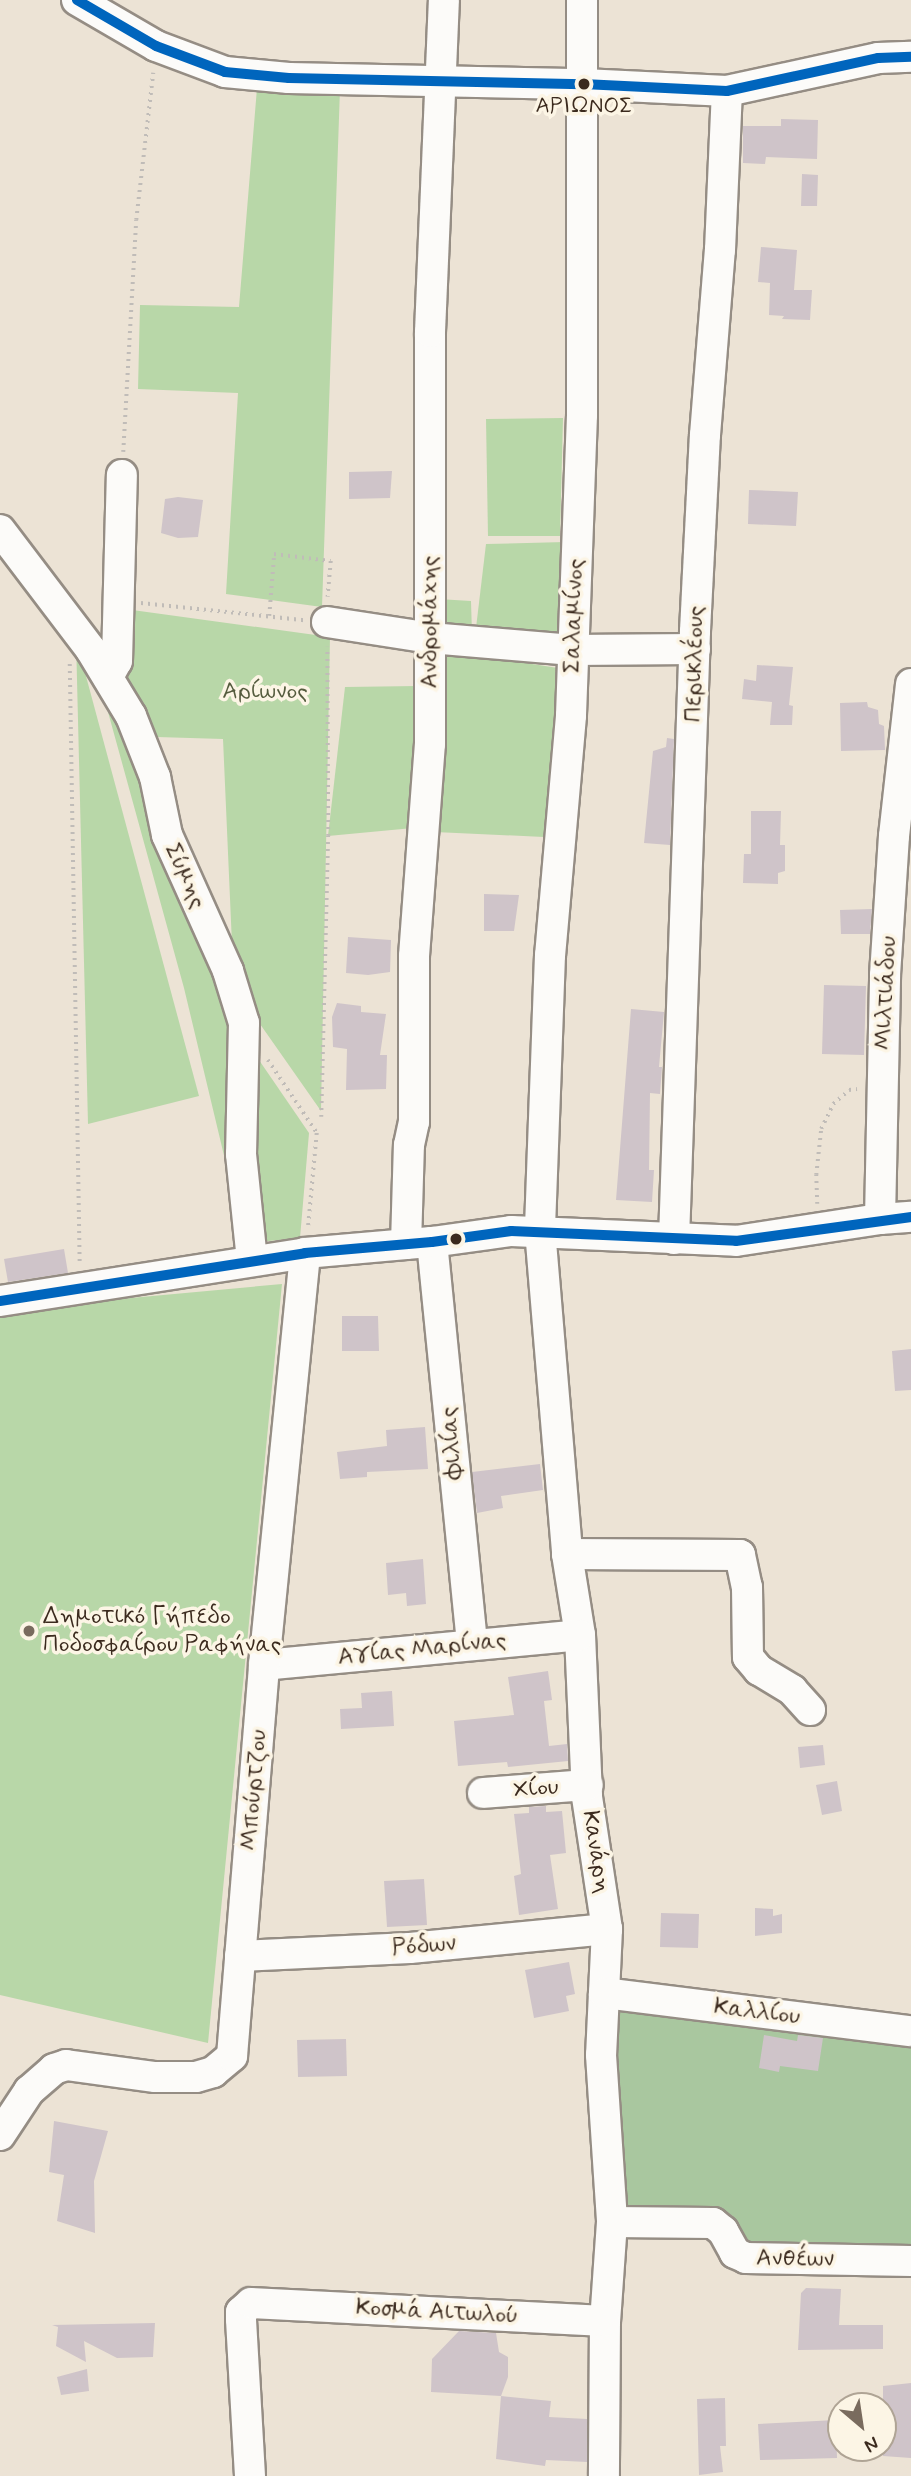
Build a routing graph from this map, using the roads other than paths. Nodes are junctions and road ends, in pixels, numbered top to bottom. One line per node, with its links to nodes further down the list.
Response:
1 (77, 0): 5 (street)
2 (444, 0): 5 (street, Ανδρομάχης)
3 (582, 0): 6 (street, Σαλαμίνος)
4 (911, 57): 7 (street)
5 (439, 83): 6 (street); 11 (street, Ανδρομάχης)
6 (583, 84): 7 (street); 13 (street, Σαλαμίνος)
7 (727, 91): 12 (street, Περικλέους)
8 (122, 475): 14 (street)
9 (0, 530): 14 (street, Σύμης)
10 (327, 622): 11 (street)
11 (430, 638): 13 (street); 20 (street, Ανδρομάχης)
12 (695, 649): 13 (street); 19 (street, Περικλέους)
13 (572, 650): 18 (street, Σαλαμίνος)
14 (108, 677): 22 (street, Σύμης)
15 (911, 684): 17 (street, Μιλτιάδου)
16 (911, 1217): 17 (street)
17 (880, 1219): 19 (street)
18 (540, 1230): 19 (street); 20 (street); 24 (street, Κανάρη)
19 (674, 1239)
20 (419, 1243): 21 (street); 26 (street, Φιλίας)
21 (305, 1253): 22 (street); 27 (street, Μπούρτζου)
22 (252, 1260): 23 (street)
23 (0, 1301)
24 (567, 1554): 25 (street, Κανάρη); 28 (street)
25 (580, 1635): 26 (street, Αγίας Μαρίνας); 29 (street, Κανάρη)
26 (472, 1644): 27 (street, Αγίας Μαρίνας)
27 (264, 1665): 32 (street, Μπούρτζου)
28 (810, 1710)
29 (588, 1785): 30 (street, Χίου); 31 (street, Κανάρη)
30 (483, 1793)
31 (607, 1929): 32 (street, Ρόδων); 33 (street, Κανάρη)
32 (240, 1956): 35 (street, Μπούρτζου)
33 (604, 1993): 34 (street, Καλλίου); 36 (street, Κανάρη)
34 (911, 2031)
35 (0, 2134)
36 (612, 2222): 37 (street, Ανθέων); 38 (street, Κανάρη)
37 (911, 2261)
38 (605, 2321): 39 (street, Κοσμά Αιτωλού); 40 (street, Κανάρη)
39 (250, 2476)
40 (604, 2476)

